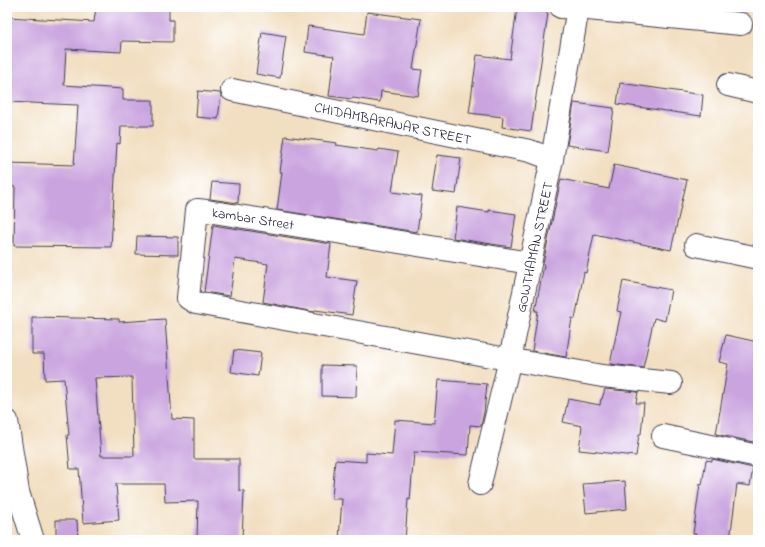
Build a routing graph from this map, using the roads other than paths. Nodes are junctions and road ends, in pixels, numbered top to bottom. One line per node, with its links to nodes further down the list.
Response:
1 (569, 7): 2 (street); 6 (street, GOWTHAMAN STREET)
2 (741, 24)
3 (728, 85): 5 (street)
4 (232, 90): 6 (street, CHIDAMBARANAR STREET)
5 (758, 92)
6 (552, 159): 9 (street, GOWTHAMAN STREET)
7 (696, 245): 8 (street)
8 (758, 258)
9 (530, 263): 10 (street, GOWTHAMAN STREET); 10 (street, kambar Street)
10 (510, 359): 11 (street); 15 (street, GOWTHAMAN STREET)
11 (671, 383)
12 (7, 421): 16 (street)
13 (663, 436): 14 (street)
14 (758, 456)
15 (480, 484)
16 (13, 492): 17 (street)
17 (33, 540)

